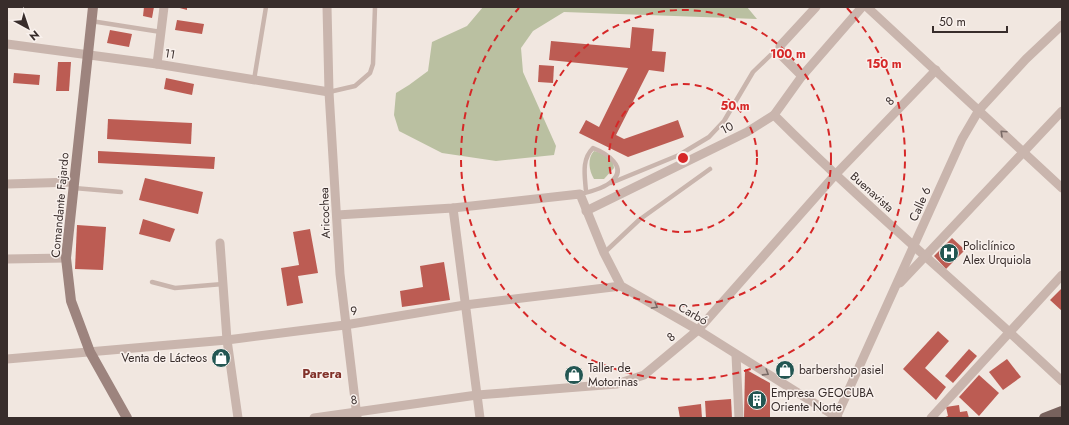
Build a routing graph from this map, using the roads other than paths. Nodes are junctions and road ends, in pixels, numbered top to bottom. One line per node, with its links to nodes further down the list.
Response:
1 (93, 7): 9 (street, Comandante Fajardo)
2 (164, 7): 11 (street)
3 (266, 7): 18 (lane)
4 (327, 7): 19 (street, Aricochea)
5 (375, 7): 19 (lane)
6 (816, 7): 13 (street)
7 (862, 7): 17 (street, 10)
8 (867, 7): 16 (street)
9 (91, 21): 11 (lane); 14 (street, Comandante Fajardo)
10 (1062, 25): 20 (street, Calle 6)
11 (161, 32): 15 (street)
12 (7, 44): 14 (street, 11)
13 (780, 46): 17 (street); 26 (lane)
14 (88, 54): 15 (street, 11); 28 (street, Comandante Fajardo)
15 (157, 64): 18 (street, 11)
16 (936, 70): 20 (street); 25 (street, 8)
17 (802, 76): 22 (street, 10)
18 (254, 80): 19 (street, 11)
19 (329, 92): 34 (street, Aricochea)
20 (979, 110): 23 (street, one-way to 20); 36 (street, Calle 6)
21 (1062, 111): 23 (street)
22 (774, 115): 25 (street, Buenavista); 33 (street, 10)
23 (1024, 152): 29 (street); 38 (street)
24 (710, 169): 37 (lane)
25 (835, 175): 36 (street, Buenavista); 48 (street, 8)
26 (611, 182): 31 (lane); 31 (lane)
27 (7, 184): 28 (street)
28 (74, 185): 30 (lane); 39 (street, Comandante Fajardo)
29 (1062, 188)
30 (121, 192)
31 (583, 193): 32 (street); 33 (street)
32 (453, 208): 34 (street); 46 (street)
33 (586, 211): 37 (street)
34 (337, 215): 47 (street, Aricochea)
35 (220, 243): 43 (street)
36 (914, 247): 38 (street, Buenavista); 45 (street, Calle 6)
37 (604, 253): 44 (street)
38 (924, 257): 45 (street); 49 (street, Buenavista)
39 (66, 258): 40 (street); 51 (street, Comandante Fajardo)
40 (7, 259)
41 (1062, 275): 49 (street)
42 (152, 282): 43 (lane)
43 (223, 284): 50 (street)
44 (621, 286): 46 (street, 9); 48 (street, Carbó, one-way to 48)
45 (894, 290): 63 (street, Calle 6)
46 (464, 305): 47 (street, 9); 55 (street)
47 (345, 325): 50 (street, 9); 57 (street, Aricochea)
48 (698, 330): 52 (street, Carbó); 55 (street, 8)
49 (1009, 331): 54 (street, Buenavista); 64 (street)
50 (227, 340): 51 (street, 9); 59 (street)
51 (90, 352): 53 (street, 9); 58 (street, Comandante Fajardo)
52 (736, 355): 62 (street); 63 (street, Carbó, one-way to 63)
53 (7, 359)
54 (1062, 381)
55 (477, 395): 57 (street, 8); 61 (street)
56 (1062, 411): 65 (main road)
57 (357, 415): 60 (street, 8)
58 (127, 418)
59 (238, 418)
60 (314, 418)
61 (480, 418)
62 (739, 418)
63 (837, 418)
64 (931, 418)
65 (1044, 418)

